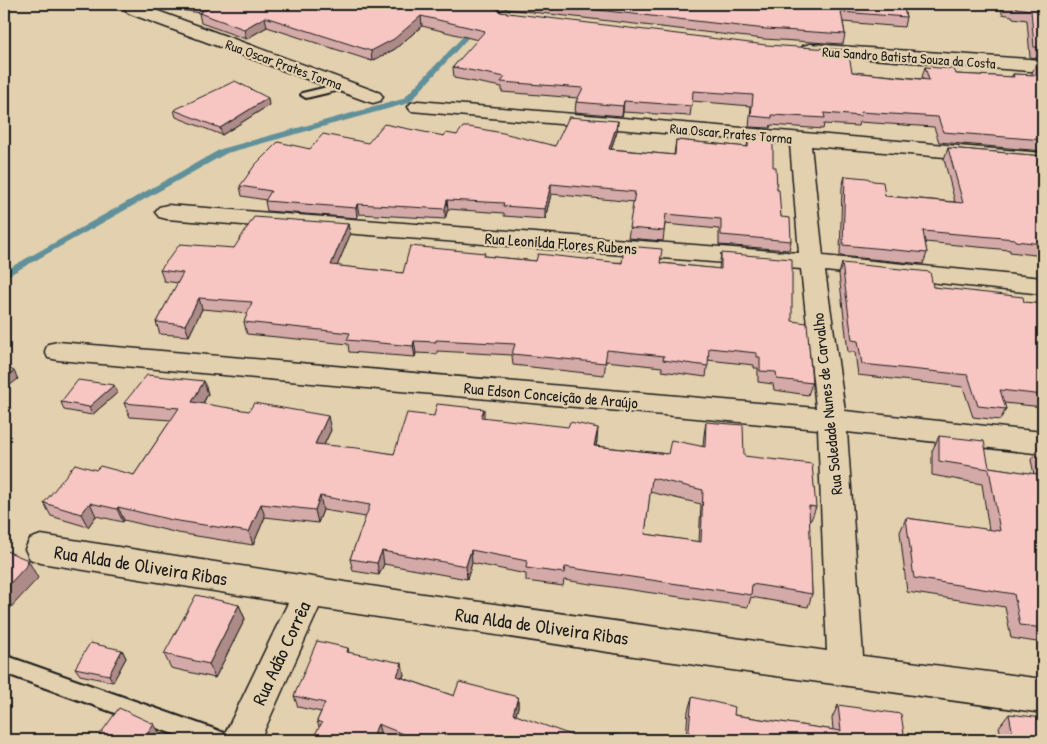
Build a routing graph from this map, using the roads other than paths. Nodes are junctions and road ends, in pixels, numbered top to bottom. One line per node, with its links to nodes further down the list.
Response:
1 (130, 4): 4 (street, Rua Oscar Prates Torma)
2 (793, 49): 3 (street, Rua Sandro Batista Souza da Costa)
3 (1043, 66)
4 (344, 86): 5 (lane); 6 (street, Rua Oscar Prates Torma)
5 (306, 95)
6 (373, 97)
7 (418, 107): 8 (street, Rua Oscar Prates Torma)
8 (800, 139): 9 (street, Rua Oscar Prates Torma); 11 (street, Rua Soledade Nunes de Carvalho)
9 (1043, 160)
10 (168, 212): 11 (street, Rua Leonilda Flores Rubens)
11 (812, 262): 12 (street, Rua Leonilda Flores Rubens); 14 (street, Rua Soledade Nunes de Carvalho)
12 (1043, 286)
13 (58, 351): 14 (street, Rua Edson Conceição de Araújo)
14 (832, 420): 15 (street, Rua Edson Conceição de Araújo); 19 (street, Rua Soledade Nunes de Carvalho)
15 (1043, 443)
16 (41, 549): 17 (street, Rua Alda de Oliveira Ribas)
17 (309, 593): 19 (street, Rua Alda de Oliveira Ribas); 22 (street, Rua Adão Corrêa)
18 (4, 664): 21 (lane)
19 (846, 670): 20 (street, Rua Alda de Oliveira Ribas)
20 (1043, 696)
21 (217, 740)
22 (241, 740)

